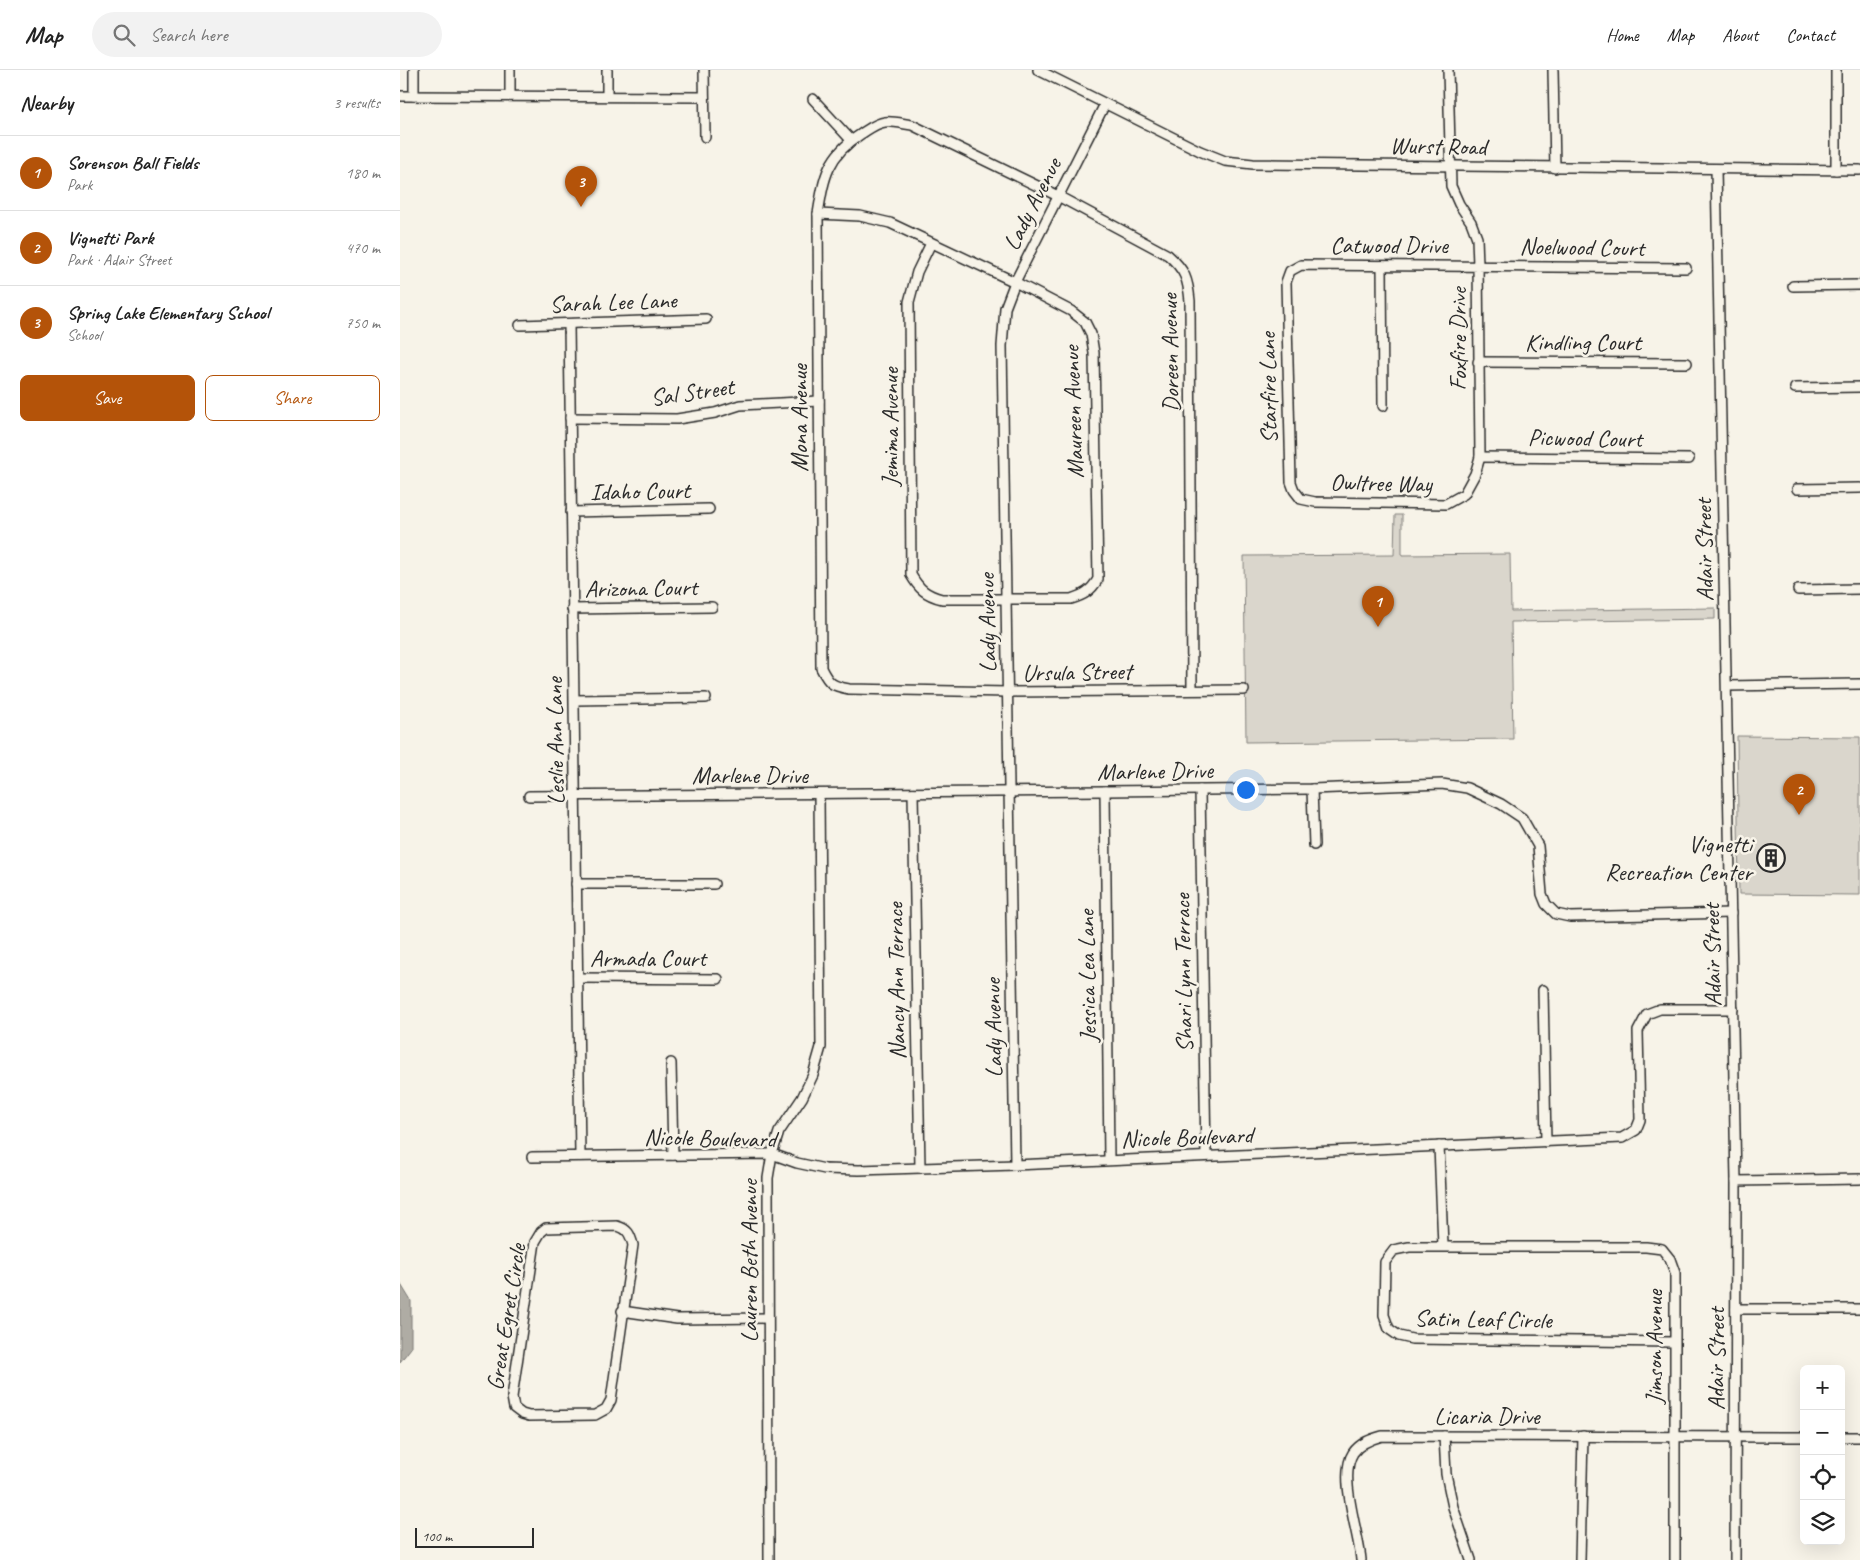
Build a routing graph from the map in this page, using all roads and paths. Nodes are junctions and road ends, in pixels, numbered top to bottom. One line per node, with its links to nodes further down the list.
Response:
1 (414, 70): 10 (street)
2 (510, 70): 11 (street)
3 (607, 70): 12 (street)
4 (704, 70): 13 (street)
5 (1038, 70): 15 (street, Wurst Road)
6 (1448, 70): 18 (street, Foxfire Drive)
7 (1553, 70): 19 (street)
8 (1836, 70): 21 (street)
9 (400, 96): 10 (street)
10 (414, 96): 11 (street)
11 (510, 96): 12 (street)
12 (607, 96): 13 (street)
13 (704, 97): 16 (street)
14 (813, 99): 17 (street)
15 (1105, 104): 18 (street, Wurst Road); 23 (street, Lady Avenue)
16 (705, 137)
17 (851, 140): 23 (street, Doreen Avenue); 24 (street, Mona Avenue)
18 (1451, 166): 19 (street, Wurst Road); 28 (street, Foxfire Drive)
19 (1556, 168): 20 (street, Wurst Road)
20 (1716, 169): 21 (street, Wurst Road); 57 (street, Adair Street)
21 (1836, 170): 22 (street, Wurst Road)
22 (1860, 170)
23 (1058, 196): 30 (street, Lady Avenue); 59 (street, Doreen Avenue)
24 (818, 214): 25 (street, Maureen Avenue); 40 (street, Mona Avenue)
25 (932, 243): 30 (street, Maureen Avenue); 53 (street, Jemima Avenue)
26 (1301, 265): 27 (street, Catwood Drive); 47 (street, Starfire Lane)
27 (1382, 266): 28 (street, Catwood Drive); 41 (street)
28 (1478, 266): 29 (street, Noelwood Court); 36 (street, Foxfire Drive)
29 (1686, 268)
30 (1015, 282): 53 (street, Lady Avenue); 53 (street, Maureen Avenue)
31 (1860, 285): 32 (street)
32 (1793, 286)
33 (706, 319): 34 (street, Sarah Lee Lane)
34 (569, 324): 35 (street, Sarah Lee Lane); 42 (street, Leslie Ann Lane)
35 (520, 325)
36 (1478, 362): 37 (street, Kindling Court); 43 (street, Foxfire Drive)
37 (1687, 363)
38 (1860, 387): 39 (street)
39 (1795, 388)
40 (819, 401): 42 (street, Sal Street); 58 (street, Mona Avenue)
41 (1383, 406)
42 (570, 418): 50 (street, Leslie Ann Lane)
43 (1480, 457): 44 (street, Picwood Court); 48 (street, Foxfire Drive)
44 (1689, 459)
45 (1860, 488): 46 (street)
46 (1797, 489)
47 (1315, 502): 48 (street, Owltree Way)
48 (1446, 504)
49 (709, 509): 50 (street, Idaho Court)
50 (571, 512): 55 (street, Leslie Ann Lane)
51 (1860, 589): 52 (street)
52 (1798, 590)
53 (1006, 599): 61 (street, Lady Avenue)
54 (712, 606): 55 (street, Arizona Court)
55 (572, 609): 63 (street, Leslie Ann Lane)
56 (1860, 684): 57 (street)
57 (1726, 686): 75 (street, Adair Street)
58 (849, 689): 61 (street, Ursula Street)
59 (1192, 690): 60 (street, Ursula Street); 61 (street, Ursula Street)
60 (1244, 690)
61 (1008, 692): 67 (street, Lady Avenue)
62 (706, 698): 63 (street)
63 (575, 700): 71 (street, Leslie Ann Lane)
64 (1312, 789): 65 (street, Marlene Drive); 72 (street); 75 (street, Marlene Drive)
65 (1200, 790): 66 (street, Marlene Drive); 86 (street, Shari Lynn Terrace)
66 (1105, 791): 67 (street, Marlene Drive); 88 (street, Jessica Lea Lane)
67 (1008, 792): 68 (street, Marlene Drive); 89 (street, Lady Avenue)
68 (913, 793): 69 (street, Marlene Drive); 90 (street, Nancy Ann Terrace)
69 (819, 794): 71 (street, Marlene Drive); 83 (street, Lauren Beth Avenue)
70 (530, 796): 71 (street, Marlene Drive)
71 (575, 796): 73 (street, Leslie Ann Lane)
72 (1314, 845)
73 (576, 884): 74 (street); 76 (street, Leslie Ann Lane)
74 (714, 884)
75 (1731, 912): 79 (street, Adair Street)
76 (578, 978): 77 (street, Armada Court); 85 (street, Leslie Ann Lane)
77 (718, 979)
78 (1543, 990): 81 (street)
79 (1733, 1009): 81 (street, Nicole Boulevard); 92 (street, Adair Street)
80 (671, 1063): 84 (street)
81 (1546, 1142): 82 (street, Nicole Boulevard)
82 (1439, 1146): 86 (street, Nicole Boulevard); 93 (street)
83 (772, 1154): 84 (street, Nicole Boulevard); 90 (street, Nicole Boulevard); 98 (street, Lauren Beth Avenue)
84 (673, 1155): 85 (street, Nicole Boulevard)
85 (580, 1156): 87 (street, Nicole Boulevard)
86 (1206, 1156): 88 (street, Nicole Boulevard)
87 (532, 1157)
88 (1109, 1160): 89 (street, Nicole Boulevard)
89 (1015, 1164): 90 (street, Nicole Boulevard)
90 (920, 1168)
91 (1860, 1179): 92 (street)
92 (1736, 1182): 96 (street, Adair Street)
93 (1443, 1246): 94 (street, Satin Leaf Circle); 99 (street, Satin Leaf Circle)
94 (1670, 1259): 99 (street, Jimson Avenue)
95 (1860, 1308): 96 (street)
96 (1736, 1309): 103 (street, Adair Street)
97 (622, 1311): 97 (street, Great Egret Circle); 98 (street)
98 (768, 1318): 107 (street, Lauren Beth Avenue)
99 (1674, 1342): 102 (street, Jimson Avenue)
100 (1444, 1436): 101 (street, Licaria Drive); 108 (street, Licaria Drive); 109 (street)
101 (1583, 1436): 102 (street, Licaria Drive); 110 (street)
102 (1674, 1436): 103 (street, Licaria Drive); 111 (street, Jimson Avenue)
103 (1736, 1436): 104 (street, Licaria Drive); 112 (street, Adair Street)
104 (1800, 1437)
105 (1845, 1437): 106 (street)
106 (1860, 1437)
107 (769, 1560)
108 (1361, 1560)
109 (1472, 1560)
110 (1580, 1560)
111 (1674, 1560)
112 (1735, 1560)

